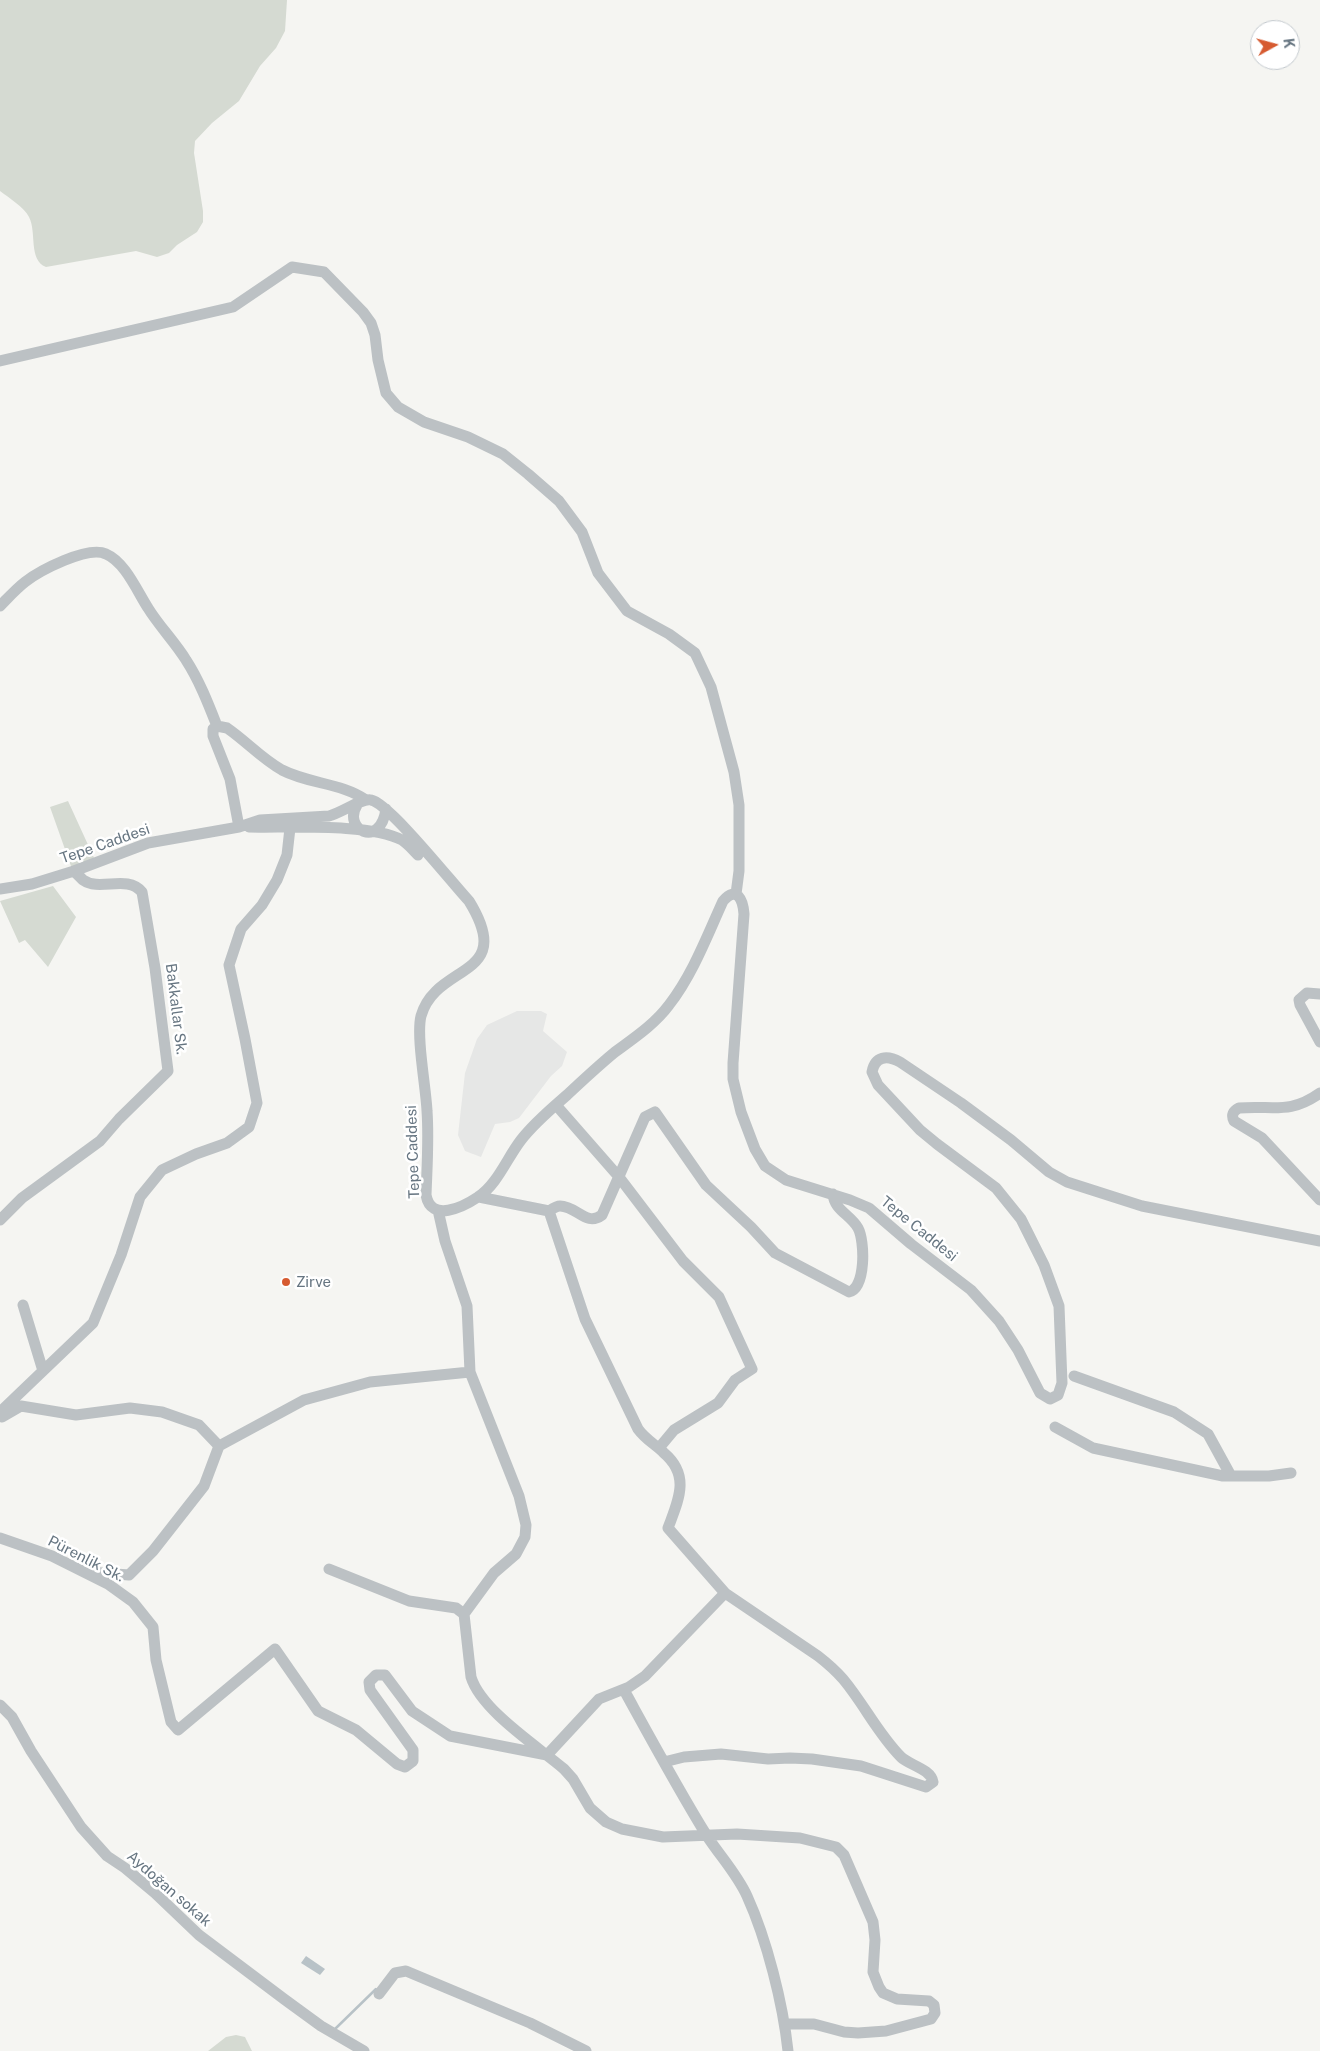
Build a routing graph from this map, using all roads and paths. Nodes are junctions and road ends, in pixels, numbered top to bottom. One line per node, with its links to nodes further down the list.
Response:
1 (0, 361): 11 (street)
2 (0, 606): 3 (street)
3 (217, 726): 4 (street); 6 (street)
4 (361, 802): 5 (street, Tepe Caddesi); 6 (street, Tepe Caddesi); 8 (street)
5 (386, 809): 8 (street); 12 (street, Tepe Caddesi)
6 (239, 827): 7 (street, Tepe Caddesi); 9 (street, Tepe Caddesi)
7 (290, 828): 8 (street, Tepe Caddesi); 26 (street)
8 (369, 832): 12 (street, Tepe Caddesi)
9 (74, 871): 10 (street, Tepe Caddesi); 23 (street, Bakkallar Sk.)
10 (3, 886)
11 (736, 894): 16 (street, Tepe Caddesi); 18 (street, Tepe Caddesi)
12 (480, 924): 21 (street, Tepe Caddesi)
13 (1320, 994): 14 (street)
14 (1320, 1042)
15 (1320, 1093): 20 (street)
16 (556, 1105): 17 (street); 19 (street, Tepe Caddesi)
17 (619, 1177): 18 (street); 22 (street); 33 (street)
18 (833, 1194): 24 (street, Tepe Caddesi)
19 (479, 1196): 21 (street, Tepe Caddesi); 22 (street)
20 (1320, 1200)
21 (438, 1210): 27 (street)
22 (548, 1211): 33 (street)
23 (0, 1220)
24 (1320, 1241)
25 (23, 1305): 26 (street)
26 (43, 1371): 29 (street)
27 (470, 1372): 32 (street); 40 (street)
28 (1074, 1376): 35 (street)
29 (0, 1412)
30 (0, 1418): 32 (street)
31 (1055, 1427): 35 (street)
32 (219, 1446): 38 (street)
33 (659, 1448): 39 (street)
34 (1291, 1473): 35 (street)
35 (1231, 1476)
36 (0, 1538): 38 (street, Pürenlik Sk.)
37 (329, 1569): 40 (street)
38 (82, 1571): 43 (street, Pürenlik Sk.)
39 (725, 1592): 41 (street); 44 (street)
40 (464, 1614): 43 (street)
41 (624, 1690): 43 (street); 44 (street)
42 (0, 1704): 48 (street, Aydoğan sokak)
43 (547, 1755): 45 (street)
44 (664, 1762): 45 (street)
45 (708, 1837): 47 (street); 47 (street)
46 (379, 1994): 49 (street)
47 (785, 2024): 50 (street)
48 (364, 2051)
49 (586, 2051)
50 (788, 2051)

